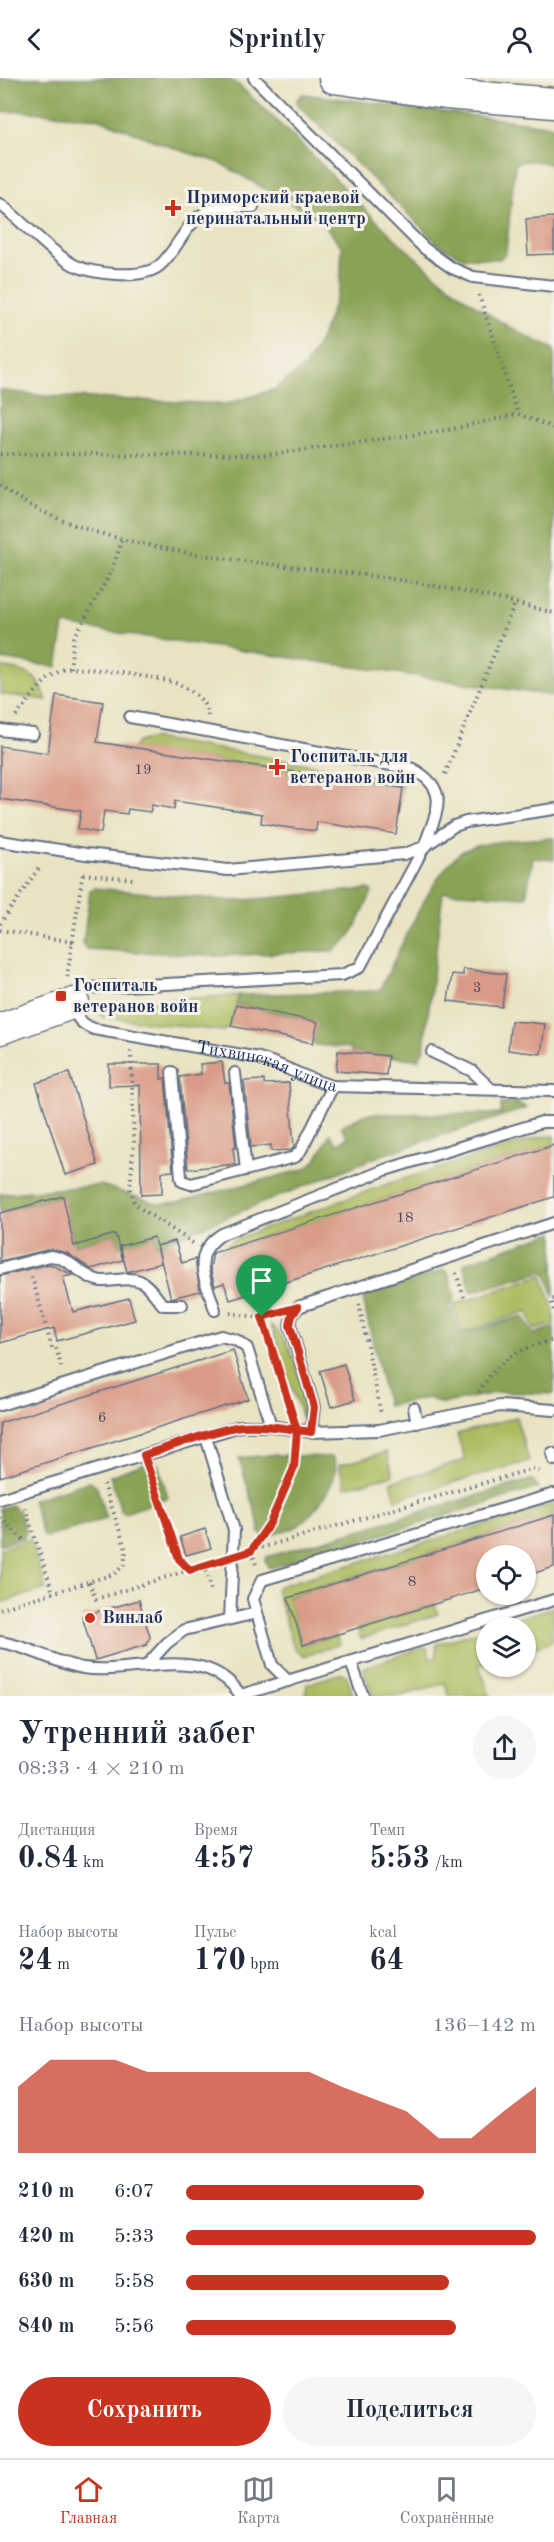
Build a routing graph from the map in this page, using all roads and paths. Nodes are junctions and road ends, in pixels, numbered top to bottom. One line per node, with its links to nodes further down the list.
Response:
1 (254, 78): 6 (lane)
2 (334, 78): 3 (main road)
3 (554, 103)
4 (0, 204): 5 (lane)
5 (253, 207)
6 (473, 277): 7 (lane); 8 (path)
7 (554, 286)
8 (518, 414): 9 (path); 10 (path)
9 (554, 429)
10 (0, 454)
11 (0, 485): 12 (path)
12 (123, 538): 13 (path); 15 (path)
13 (515, 603): 14 (path); 20 (path)
14 (554, 613)
15 (70, 668): 17 (path); 18 (path)
16 (130, 717): 18 (lane)
17 (2, 730): 19 (lane)
18 (209, 731): 20 (lane)
19 (33, 734)
20 (438, 791): 23 (lane)
21 (554, 809): 23 (lane)
22 (0, 841): 24 (lane)
23 (424, 847): 25 (lane); 31 (lane)
24 (51, 850): 25 (lane); 28 (path)
25 (86, 854): 26 (path)
26 (83, 874): 27 (path); 30 (path)
27 (141, 880)
28 (0, 924)
29 (0, 930): 30 (path)
30 (74, 942): 31 (path)
31 (68, 992): 32 (main road); 33 (lane, Тихвинская улица)
32 (0, 1029)
33 (130, 1035): 37 (lane, Тихвинская улица); 43 (path)
34 (432, 1052): 38 (lane)
35 (172, 1072): 41 (lane)
36 (235, 1073): 41 (lane)
37 (333, 1086): 38 (lane, Тихвинская улица); 41 (lane)
38 (490, 1088): 39 (lane, Тихвинская улица)
39 (554, 1091)
40 (554, 1122): 43 (lane)
41 (246, 1170)
42 (554, 1223): 44 (lane)
43 (205, 1250): 52 (lane)
44 (451, 1257): 48 (path); 51 (lane)
45 (28, 1261): 46 (lane); 50 (lane); 56 (path)
46 (0, 1269)
47 (554, 1299): 53 (path)
48 (465, 1300)
49 (358, 1301): 58 (path)
50 (182, 1305)
51 (298, 1307): 54 (path); 65 (lane)
52 (215, 1310): 54 (path)
53 (554, 1311)
54 (262, 1317): 64 (path)
55 (554, 1340): 61 (path)
56 (66, 1384): 57 (lane); 63 (lane)
57 (0, 1405)
58 (381, 1408)
59 (414, 1408): 62 (lane)
60 (554, 1410): 61 (lane)
61 (467, 1413): 62 (lane)
62 (417, 1423): 65 (lane)
63 (271, 1426): 64 (lane); 66 (lane)
64 (297, 1430): 65 (lane); 75 (path)
65 (311, 1432)
66 (206, 1437): 67 (lane); 76 (lane)
67 (144, 1455): 68 (lane); 79 (path)
68 (98, 1469): 70 (lane); 80 (path)
69 (540, 1472): 75 (path)
70 (20, 1493): 72 (lane); 82 (path)
71 (554, 1494): 85 (lane)
72 (0, 1499)
73 (0, 1518): 74 (path)
74 (25, 1541)
75 (251, 1551): 76 (path); 77 (path)
76 (234, 1556): 78 (path); 86 (lane)
77 (254, 1559)
78 (204, 1565): 79 (path); 81 (path)
79 (190, 1570): 80 (path)
80 (89, 1581): 82 (path)
81 (211, 1588)
82 (52, 1593): 84 (path)
83 (554, 1600): 88 (lane)
84 (0, 1609)
85 (257, 1613): 86 (lane); 90 (lane)
86 (230, 1619): 89 (lane)
87 (0, 1642): 89 (lane)
88 (351, 1662): 90 (lane); 92 (lane)
89 (147, 1666): 91 (lane)
90 (288, 1681): 91 (lane)
91 (241, 1696)
92 (363, 1696)

